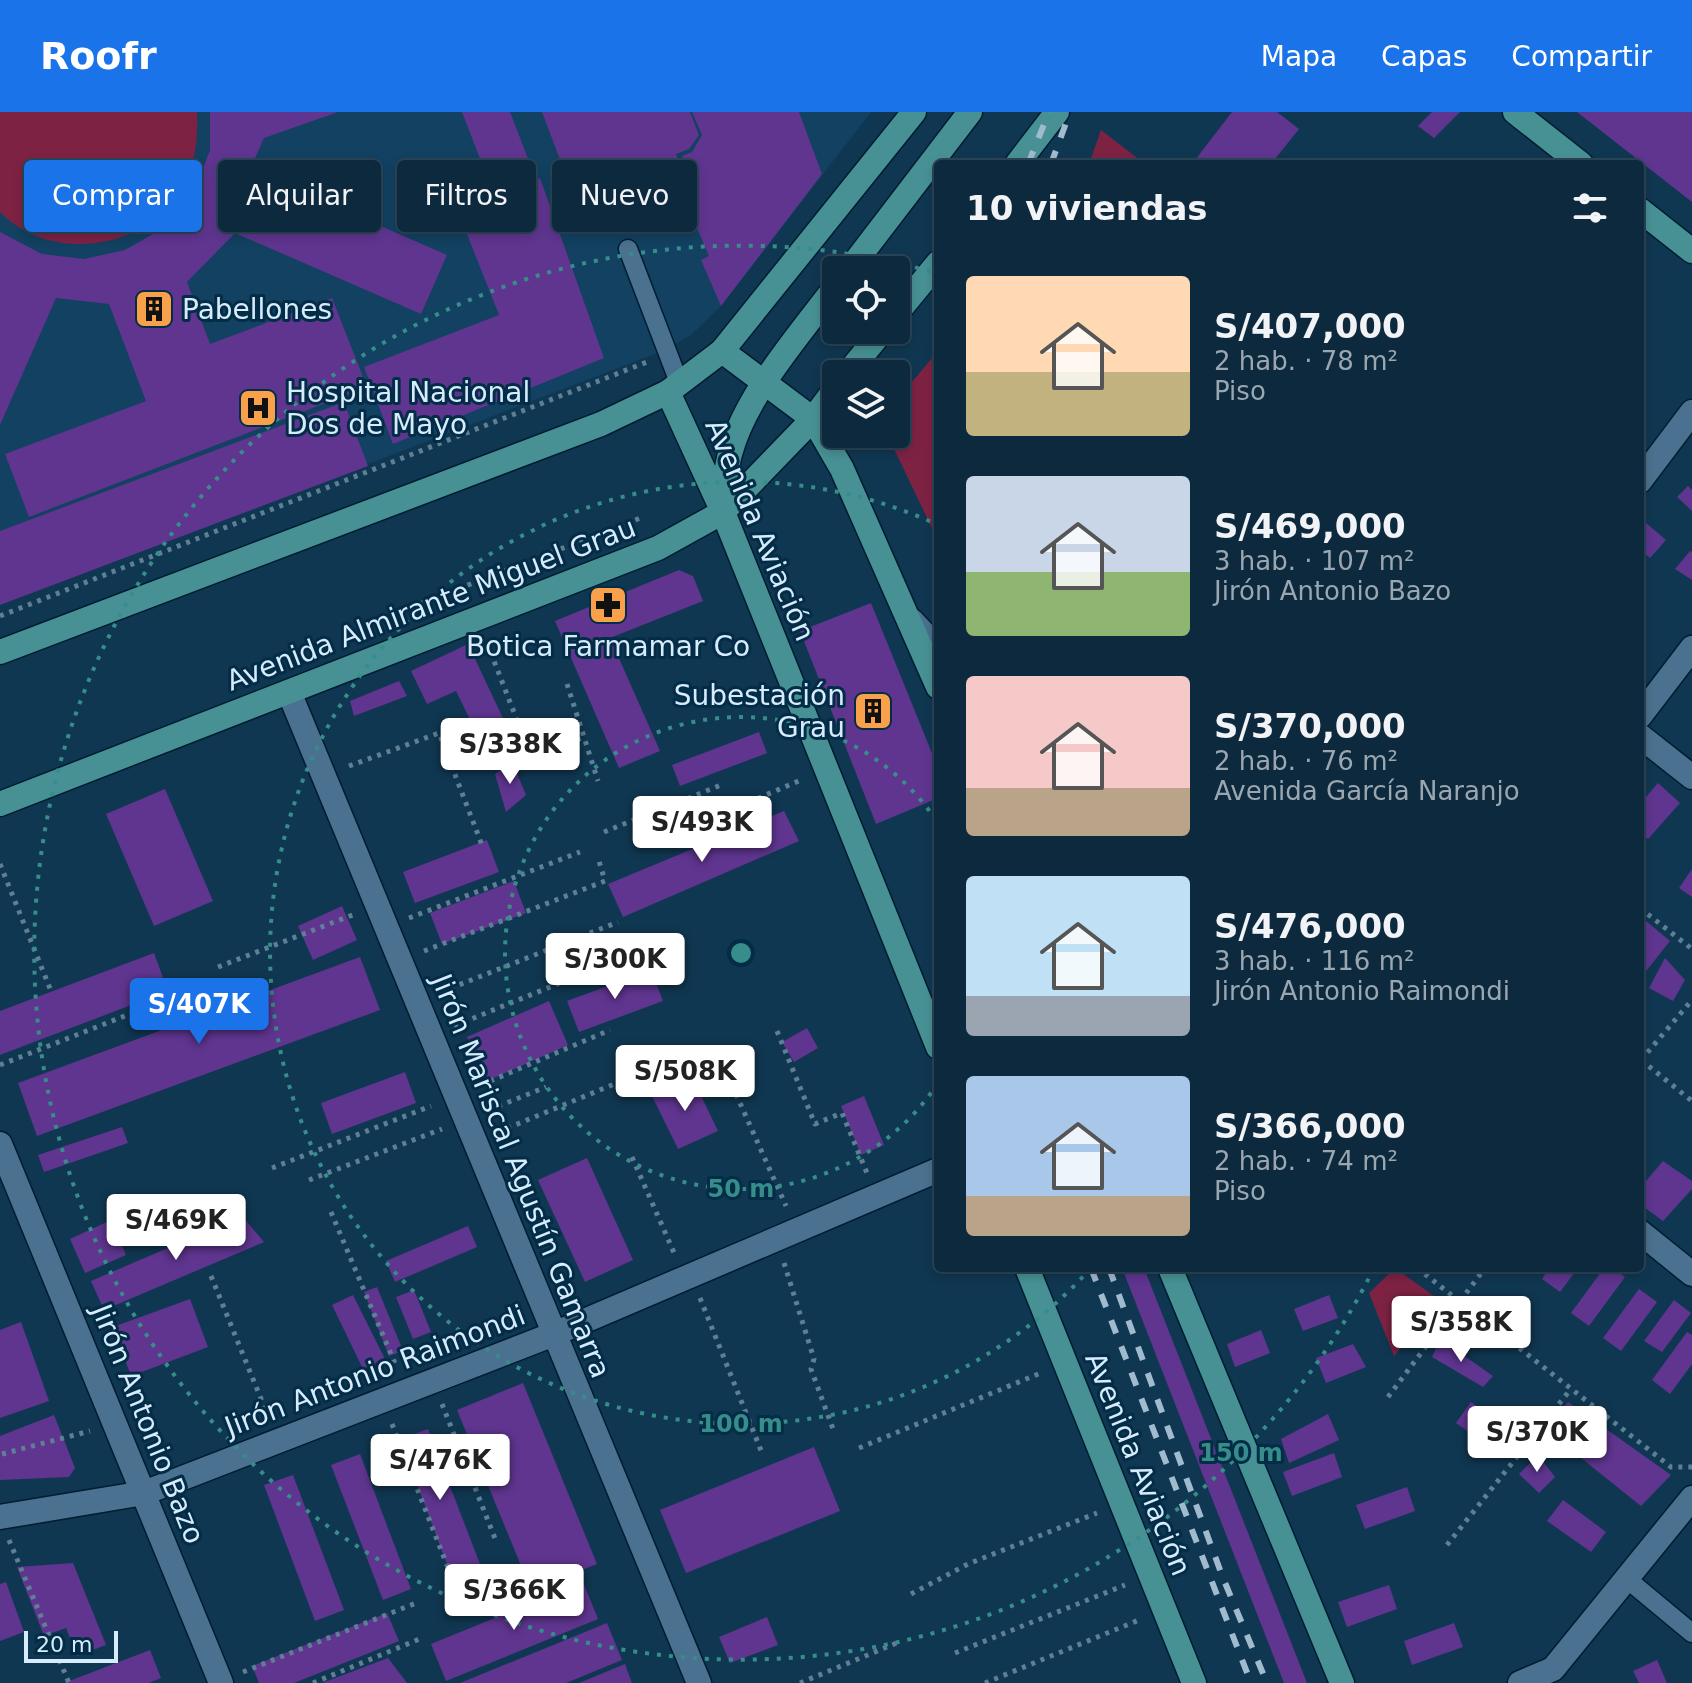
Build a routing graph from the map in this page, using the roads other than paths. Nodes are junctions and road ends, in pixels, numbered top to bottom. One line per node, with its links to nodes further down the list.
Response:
1 (914, 112): 15 (main road)
2 (970, 112): 10 (main road)
3 (1057, 112): 5 (main road)
4 (1515, 112): 6 (main road)
5 (1020, 160)
6 (1576, 160)
7 (1644, 213): 9 (main road)
8 (628, 249): 18 (lane)
9 (1692, 251)
10 (860, 256)
11 (934, 268): 12 (main road)
12 (910, 297)
13 (822, 305): 17 (main road)
14 (872, 344): 16 (main road)
15 (722, 351): 17 (main road); 18 (main road)
16 (858, 360)
17 (765, 384): 21 (main road); 23 (main road)
18 (674, 388): 23 (main road, Avenida Aviación); 27 (main road)
19 (822, 407): 21 (main road, Avenida Almirante Miguel Grau)
20 (1692, 412): 22 (street)
21 (813, 419): 23 (main road, Avenida Almirante Miguel Grau); 24 (main road)
22 (1644, 476)
23 (723, 512): 29 (main road, Avenida Almirante Miguel Grau); 34 (main road, Avenida Aviación)
24 (912, 621): 25 (street); 28 (main road)
25 (934, 645)
26 (1692, 648): 30 (street)
27 (0, 652)
28 (934, 677)
29 (289, 692): 33 (main road, Avenida Almirante Miguel Grau); 41 (street, Jirón Mariscal Agustín Gamarra)
30 (1644, 711)
31 (1644, 739): 32 (street)
32 (1692, 777)
33 (0, 804)
34 (934, 1037)
35 (0, 1144): 42 (street, Jirón Antonio Bazo)
36 (934, 1172): 41 (street, Jirón Antonio Raimondi)
37 (1644, 1235): 40 (street)
38 (1029, 1272): 49 (main road, Avenida Aviación)
39 (1172, 1272): 50 (main road)
40 (1692, 1274)
41 (554, 1334): 42 (street, Jirón Antonio Raimondi); 48 (street, Jirón Mariscal Agustín Gamarra)
42 (144, 1493): 44 (street, Jirón Antonio Raimondi); 47 (street, Jirón Antonio Bazo)
43 (1692, 1498): 45 (street)
44 (3, 1524)
45 (1627, 1579): 46 (lane); 51 (street)
46 (1692, 1633)
47 (221, 1682)
48 (699, 1683)
49 (1194, 1683)
50 (1342, 1683)
51 (1520, 1683)

